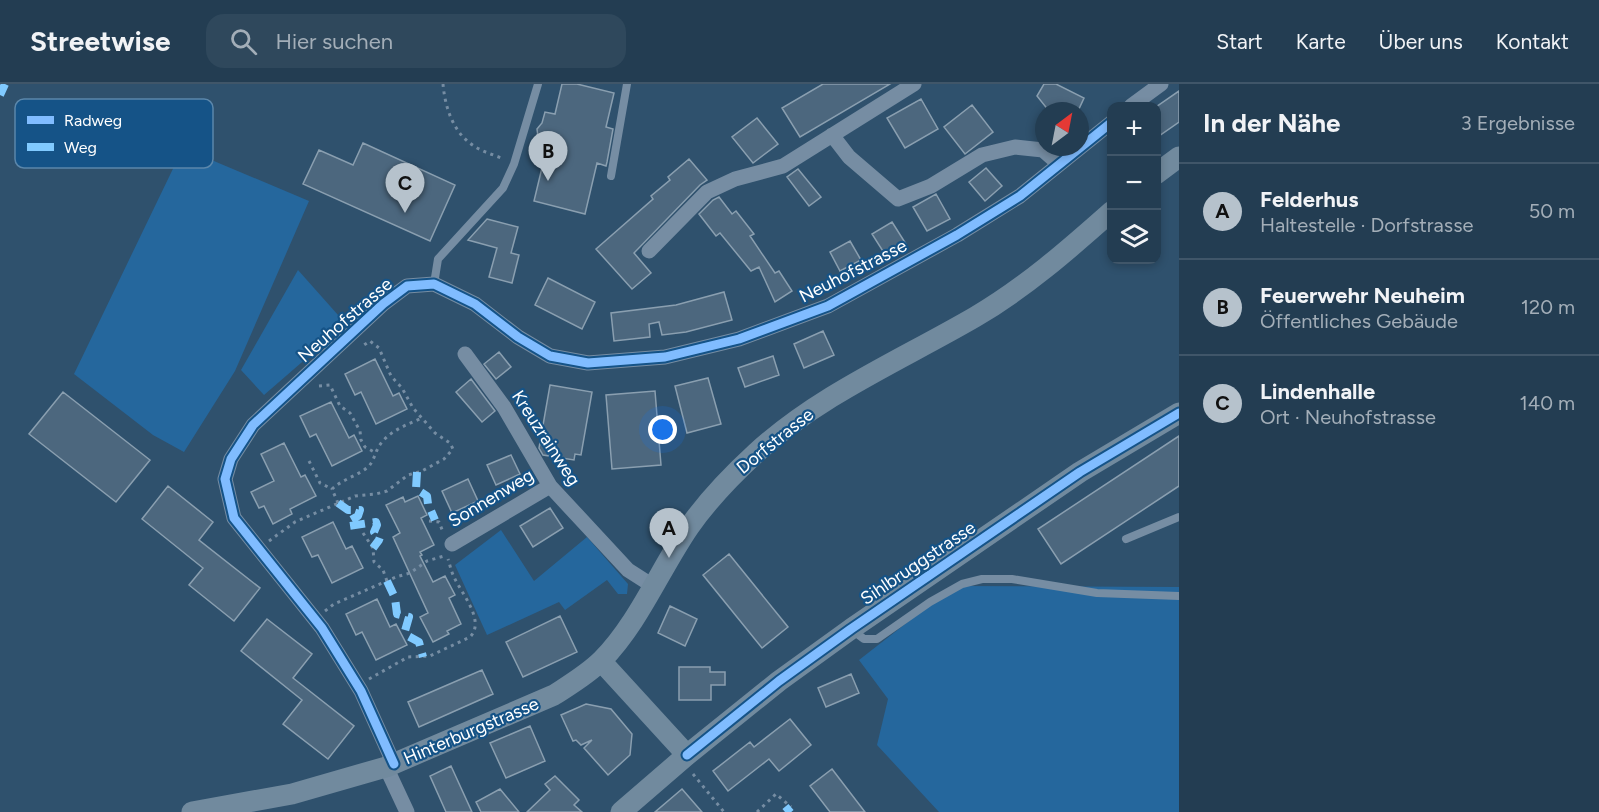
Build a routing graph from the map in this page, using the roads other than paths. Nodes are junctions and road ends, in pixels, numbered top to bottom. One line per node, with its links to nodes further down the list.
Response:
1 (538, 84): 14 (lane)
2 (627, 84): 11 (lane)
3 (914, 84): 7 (street)
4 (1161, 84): 5 (street)
5 (1136, 102)
6 (1107, 126): 9 (street, Neuhofstrasse)
7 (832, 135): 9 (street); 13 (street)
8 (1179, 156): 10 (street)
9 (1059, 164): 14 (street, Neuhofstrasse)
10 (1161, 170)
11 (611, 176)
12 (1107, 215): 21 (street, Dorfstrasse)
13 (650, 251)
14 (434, 284): 26 (street, Neuhofstrasse)
15 (465, 354): 17 (street, Kreuzrainweg)
16 (1179, 413): 23 (street, Sihlbruggstrasse)
17 (550, 486): 20 (street, Sonnenweg); 21 (street, Kreuzrainweg)
18 (1179, 517): 19 (lane)
19 (1126, 539)
20 (447, 546)
21 (653, 586): 24 (street, Dorfstrasse)
22 (1179, 596): 23 (lane)
23 (851, 628): 25 (street, Sihlbruggstrasse)
24 (601, 661): 25 (street); 26 (street, Hinterburgstrasse)
25 (687, 755): 29 (street, Sihlbruggstrasse)
26 (390, 766): 27 (street, Hinterburgstrasse); 28 (street, Neuhofstrasse)
27 (192, 812)
28 (407, 812)
29 (621, 812)

